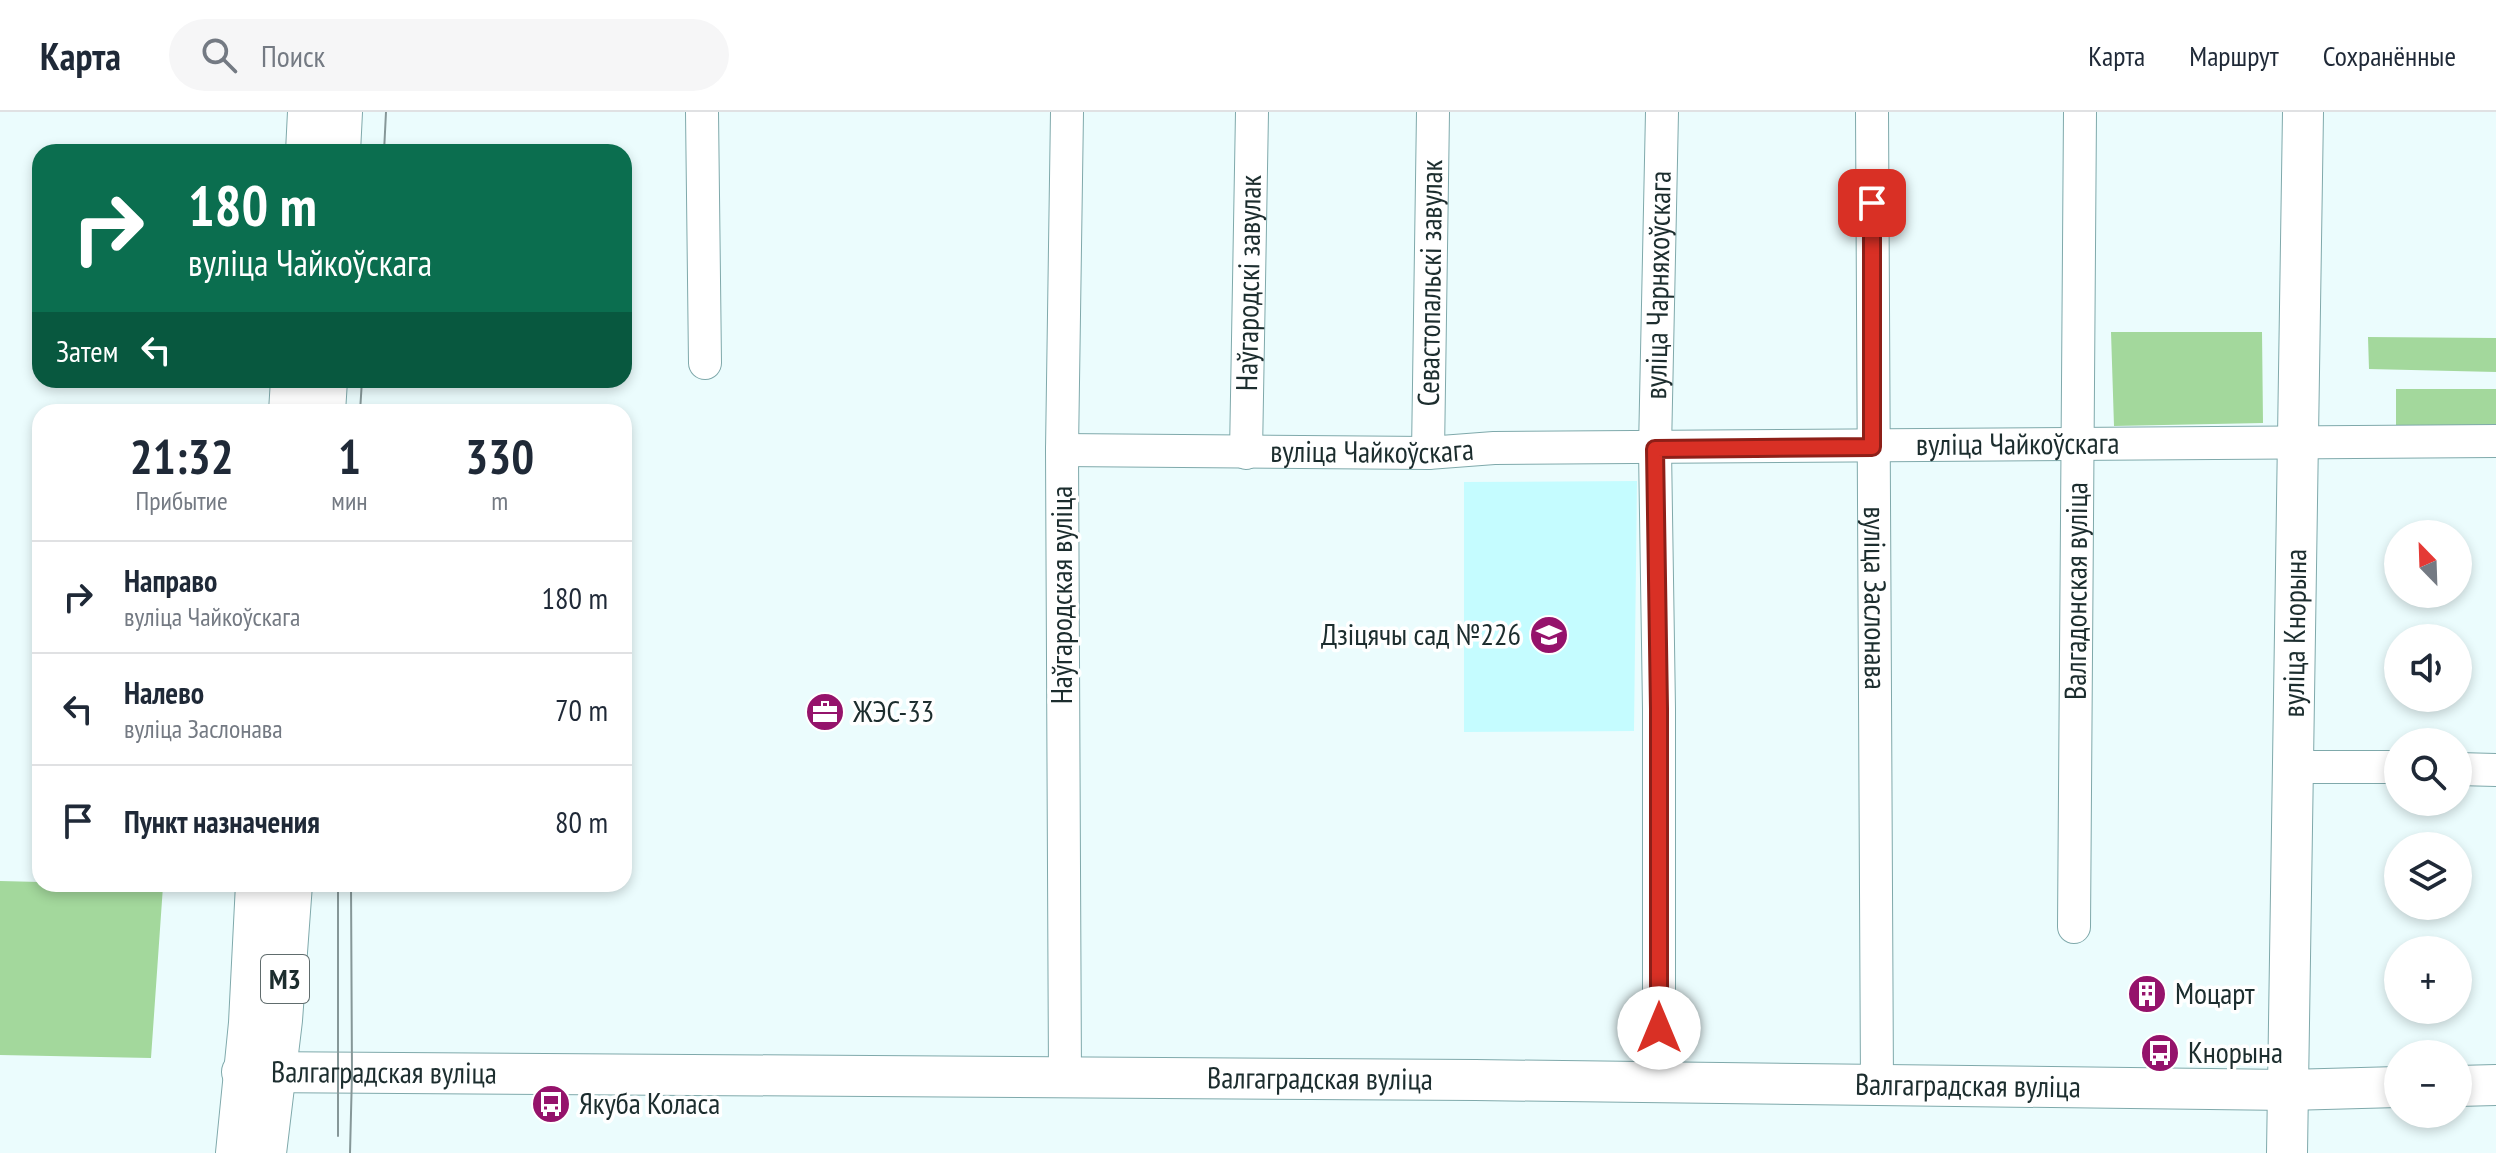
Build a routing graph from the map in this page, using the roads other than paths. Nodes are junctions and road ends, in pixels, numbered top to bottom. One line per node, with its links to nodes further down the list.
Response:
1 (308, 112): 11 (main road)
2 (342, 112): 12 (main road)
3 (702, 112): 13 (street)
4 (1067, 112): 19 (street, Наўгародская вуліца)
5 (1252, 112): 20 (street, Наўгародскі завулак)
6 (1433, 112): 21 (street, Севастопальскі завулак)
7 (1662, 112): 18 (street, вуліца Чарняхоўскага)
8 (1872, 112): 17 (street, вуліца Заслонава)
9 (2080, 112): 16 (street, Валгадонская вуліца)
10 (2303, 112): 15 (main road, вуліца Кнорына)
11 (306, 144)
12 (340, 144)
13 (705, 363)
14 (2496, 441): 15 (street, вуліца Чайкоўскага)
15 (2298, 443): 16 (street, вуліца Чайкоўскага); 22 (main road, вуліца Кнорына)
16 (2078, 445): 17 (street, вуліца Чайкоўскага); 28 (street, Валгадонская вуліца)
17 (1872, 447): 18 (street, вуліца Чайкоўскага); 33 (street, вуліца Заслонава)
18 (1655, 449): 21 (street, вуліца Чайкоўскага); 31 (street, вуліца Чарняхоўскага)
19 (1062, 450): 20 (street, вуліца Чайкоўскага); 30 (street, Наўгародская вуліца)
20 (1246, 453): 21 (street, вуліца Чайкоўскага)
21 (1428, 453)
22 (2293, 767): 23 (street); 36 (main road, вуліца Кнорына)
23 (2384, 767)
24 (2472, 769): 25 (street)
25 (2496, 770)
26 (256, 892): 29 (main road, М3)
27 (291, 892): 29 (main road, М3)
28 (2074, 927)
29 (258, 1072): 30 (main road, Валгаградская вуліца); 37 (main road, М3); 38 (main road, М3)
30 (1065, 1078): 31 (main road, Валгаградская вуліца)
31 (1659, 1083): 33 (main road, Валгаградская вуліца)
32 (2496, 1085): 34 (main road)
33 (1877, 1086): 36 (main road, Валгаградская вуліца)
34 (2472, 1086)
35 (2384, 1087): 36 (main road, Валгаградская вуліца)
36 (2288, 1090): 39 (main road, вуліца Кнорына)
37 (236, 1153)
38 (266, 1153)
39 (2287, 1153)

